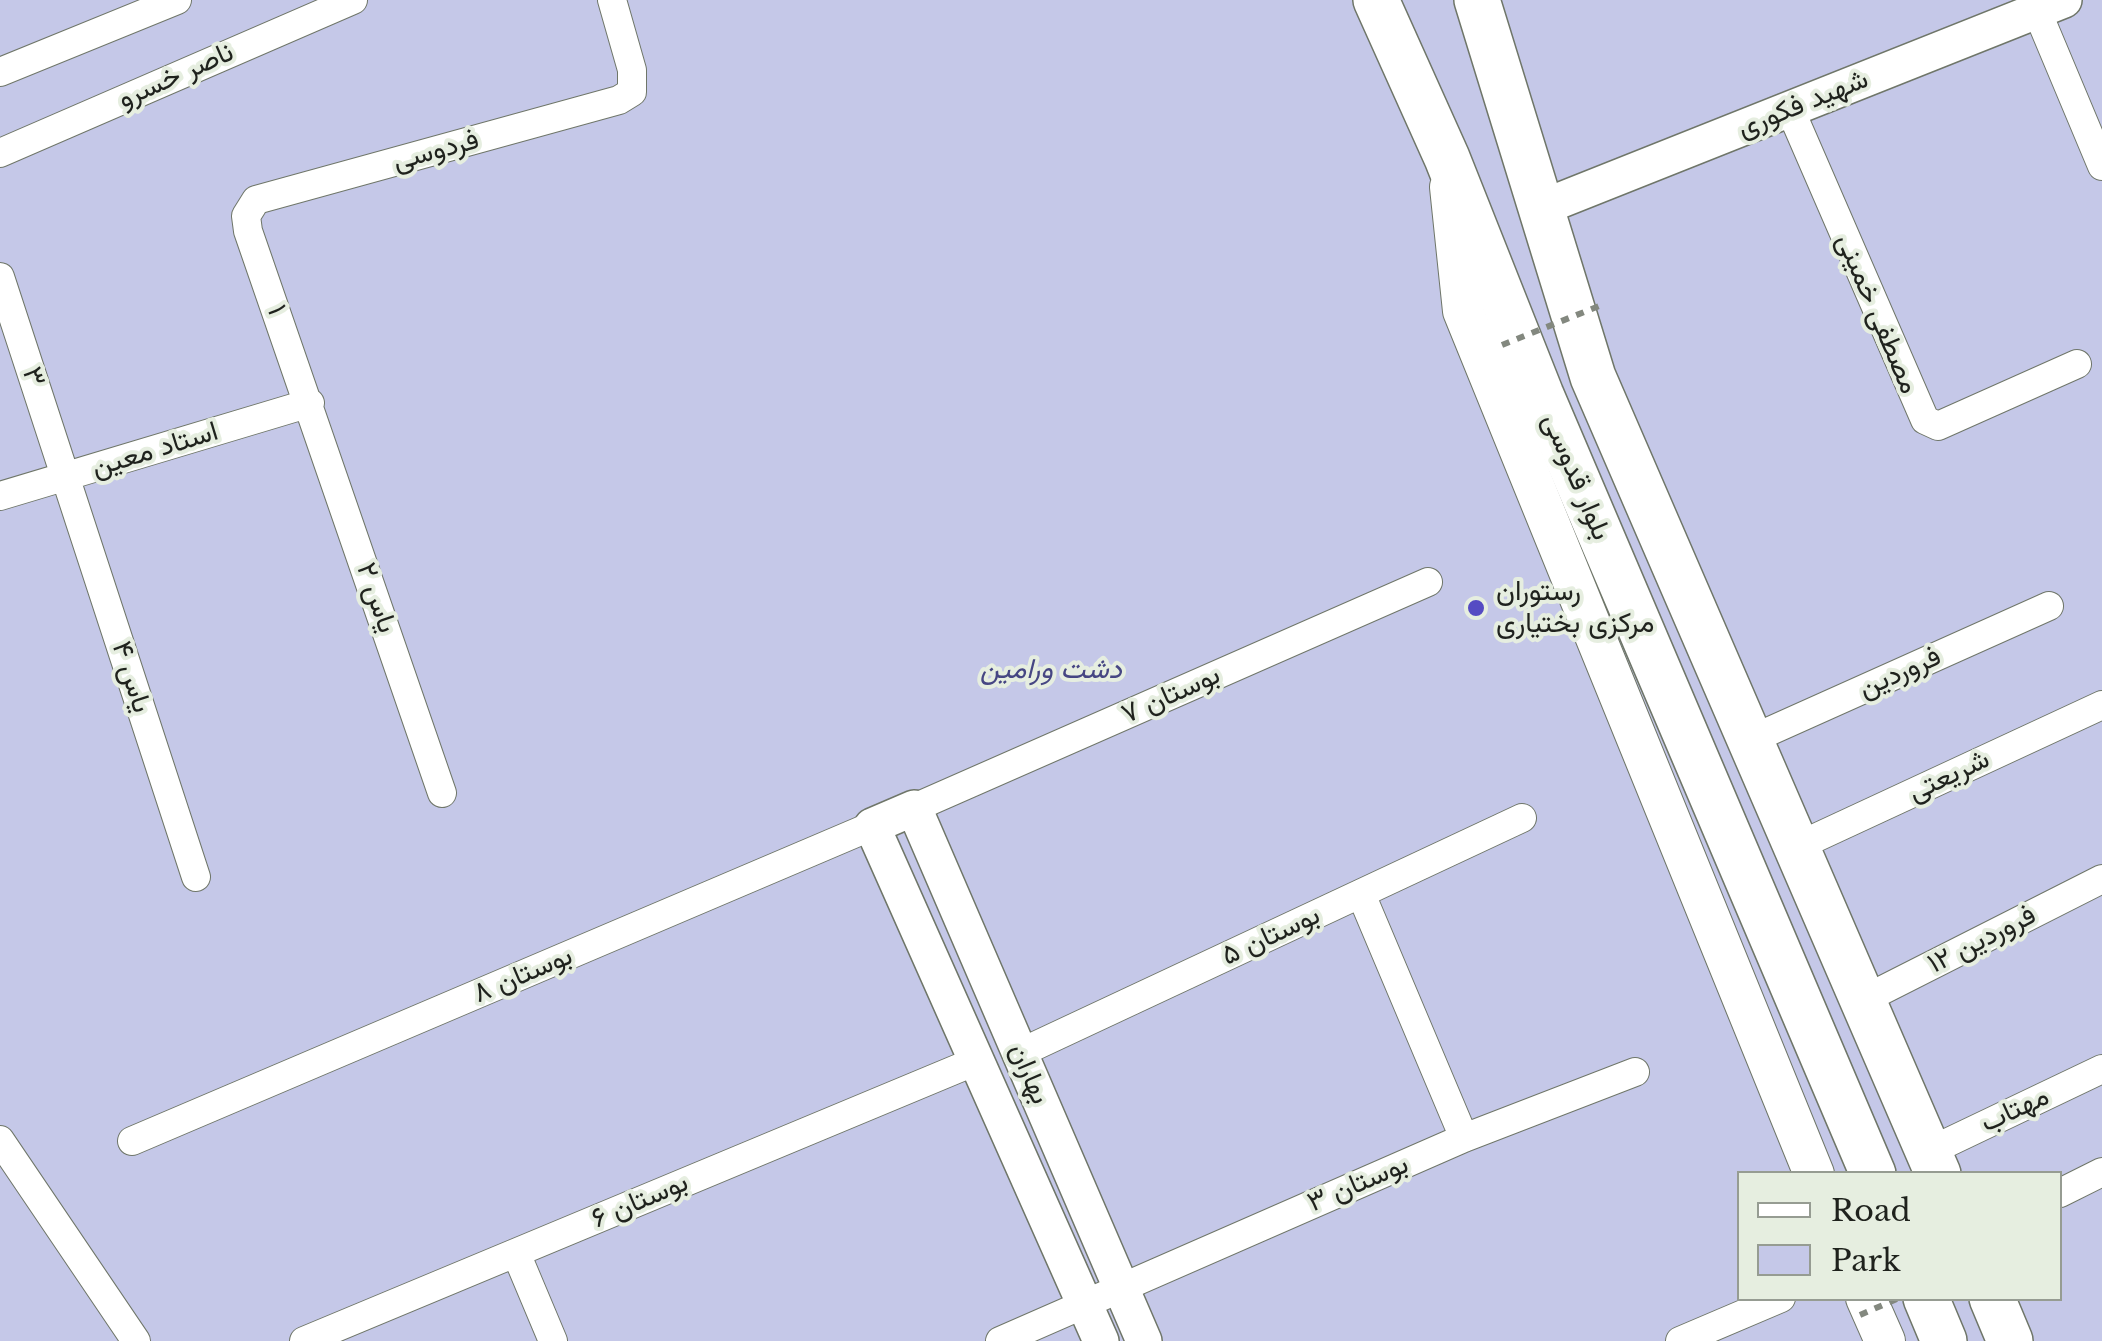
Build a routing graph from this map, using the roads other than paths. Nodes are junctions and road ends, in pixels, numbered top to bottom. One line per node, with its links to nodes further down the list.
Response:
1 (177, 0): 7 (street)
2 (354, 0): 9 (street, ناصر خسرو)
3 (612, 0): 13 (street, فردوسی)
4 (1376, 0): 10 (main road, بلوار قدوسی)
5 (1478, 0): 12 (main road, بلوار قدوسی)
6 (2050, 6): 8 (street, شهید فکوری); 11 (street)
7 (0, 72)
8 (1790, 109): 12 (street, شهید فکوری); 15 (street, مصطفی خمینی)
9 (0, 154)
10 (1447, 158): 40 (main road); 41 (main road, بلوار قدوسی)
11 (2102, 166)
12 (1541, 208): 22 (main road, بلوار قدوسی)
13 (246, 216): 16 (street, ۱)
14 (0, 277): 17 (street, ۳)
15 (2077, 364)
16 (310, 403): 17 (street, استاد معین); 23 (street, یاس ۲)
17 (67, 476): 18 (street, استاد معین); 28 (street, یاس ۴)
18 (0, 496)
19 (1428, 582): 24 (street, بوستان ۷)
20 (2050, 606): 22 (street, فروردین)
21 (2102, 704): 27 (street, شریعتی)
22 (1750, 740): 27 (main road, بلوار قدوسی)
23 (442, 793)
24 (914, 808): 26 (street, بوستان ۸); 32 (street, بهاران)
25 (1522, 818): 30 (street, بوستان ۵)
26 (872, 826): 33 (street, بهاران); 38 (street, بوستان ۸)
27 (1796, 847): 31 (main road, بلوار قدوسی)
28 (196, 877)
29 (2102, 880): 31 (street, ۱۲ فروردین)
30 (1361, 894): 32 (street, بوستان ۵); 36 (street)
31 (1862, 1000): 39 (main road, بلوار قدوسی)
32 (1020, 1053): 45 (street, بهاران)
33 (976, 1061): 44 (street, بوستان ۶); 49 (street, بهاران)
34 (2102, 1070): 39 (street, مهتاب)
35 (1635, 1072): 36 (street, بوستان ۳)
36 (1464, 1138): 45 (street, بوستان ۳)
37 (0, 1140): 50 (street)
38 (132, 1141)
39 (1933, 1162)
40 (1813, 1171)
41 (1872, 1171)
42 (2102, 1172): 43 (street)
43 (2062, 1193)
44 (516, 1253): 51 (street, بوستان ۶); 52 (street)
45 (1120, 1286): 49 (street, بوستان ۳); 55 (street, بهاران)
46 (1773, 1301): 56 (street)
47 (1927, 1301): 57 (main road)
48 (1993, 1301): 58 (main road)
49 (1083, 1302): 53 (street, بوستان ۳); 54 (street, بهاران)
50 (136, 1341)
51 (304, 1341)
52 (552, 1341)
53 (1000, 1341)
54 (1101, 1341)
55 (1144, 1341)
56 (1680, 1341)
57 (1944, 1341)
58 (2010, 1341)

